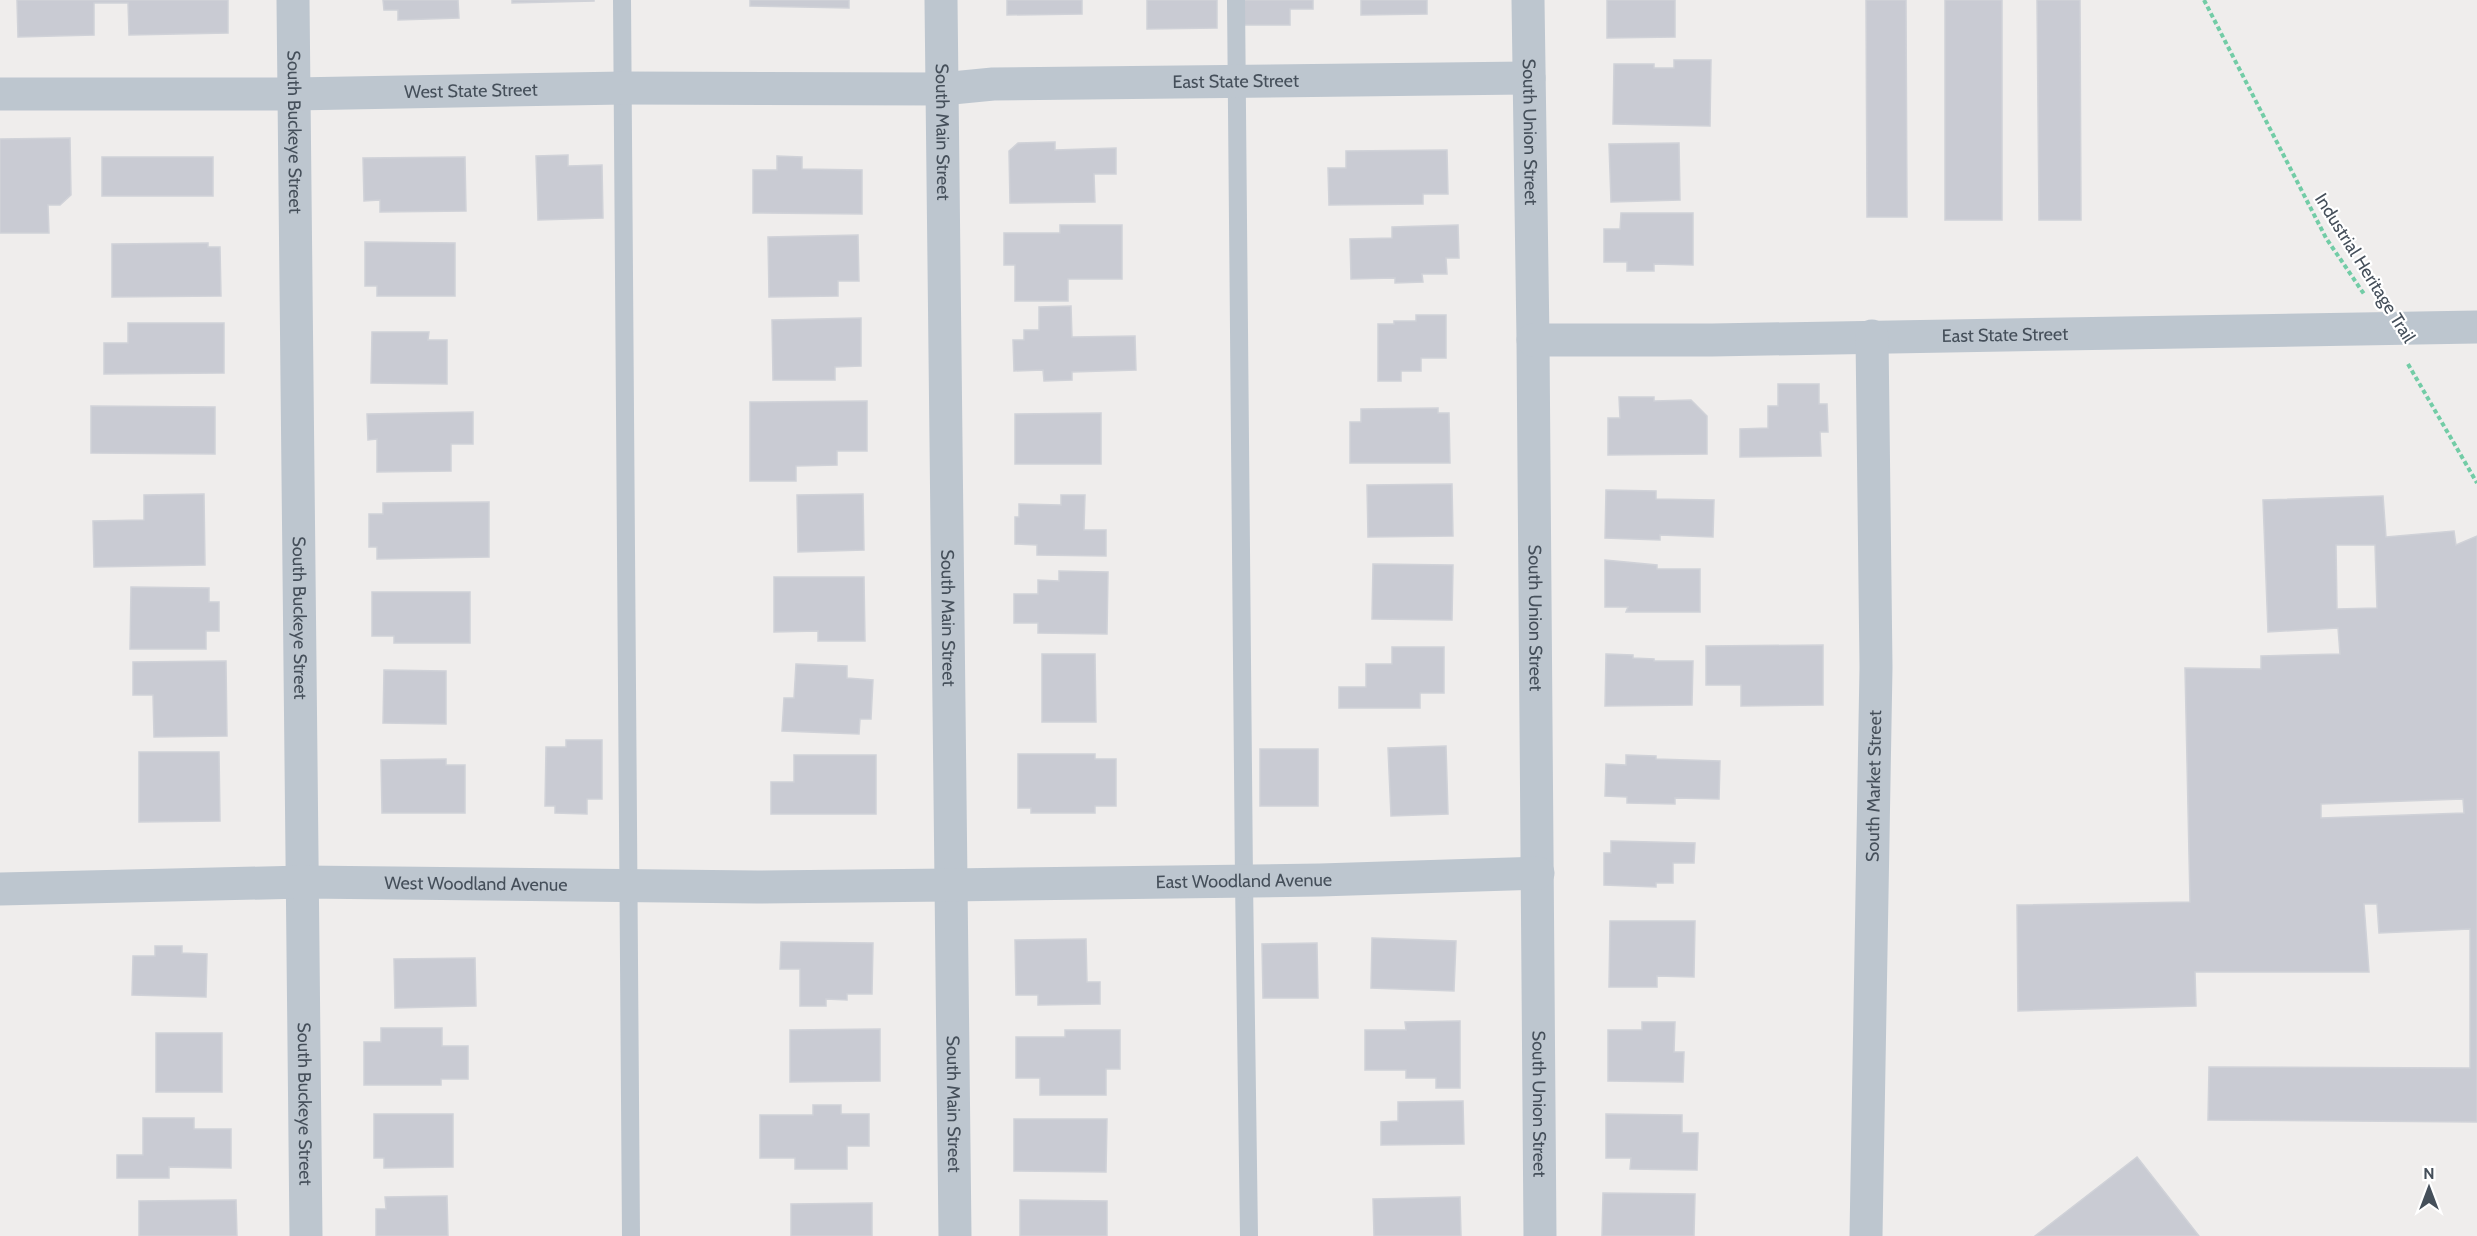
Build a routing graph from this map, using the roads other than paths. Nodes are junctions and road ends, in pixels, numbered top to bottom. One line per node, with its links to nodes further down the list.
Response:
1 (293, 0): 11 (street, South Buckeye Street)
2 (622, 0): 8 (lane)
3 (941, 0): 9 (street, South Main Street)
4 (1236, 0): 7 (lane)
5 (1528, 0): 6 (street, South Union Street)
6 (1529, 78): 7 (street, East State Street); 14 (street, South Union Street)
7 (1238, 82): 9 (street, East State Street); 16 (lane)
8 (623, 88): 9 (street, West State Street); 11 (street, West State Street); 18 (lane)
9 (942, 89): 19 (street, South Main Street)
10 (0, 94): 11 (street, West State Street)
11 (294, 94): 17 (street, South Buckeye Street)
12 (2477, 327): 13 (street, East State Street)
13 (1872, 336): 14 (street, East State Street); 26 (street, South Market Street)
14 (1533, 340): 15 (street, South Union Street)
15 (1538, 873): 16 (street, East Woodland Avenue); 25 (street, South Union Street)
16 (1244, 881): 19 (street, East Woodland Avenue); 24 (lane)
17 (303, 882): 18 (street, West Woodland Avenue); 20 (street, West Woodland Avenue); 21 (street, South Buckeye Street)
18 (628, 884): 19 (street, West Woodland Avenue); 22 (lane)
19 (950, 885): 23 (street, South Main Street)
20 (0, 889)
21 (306, 1236)
22 (631, 1236)
23 (955, 1236)
24 (1249, 1236)
25 (1540, 1236)
26 (1866, 1236)

